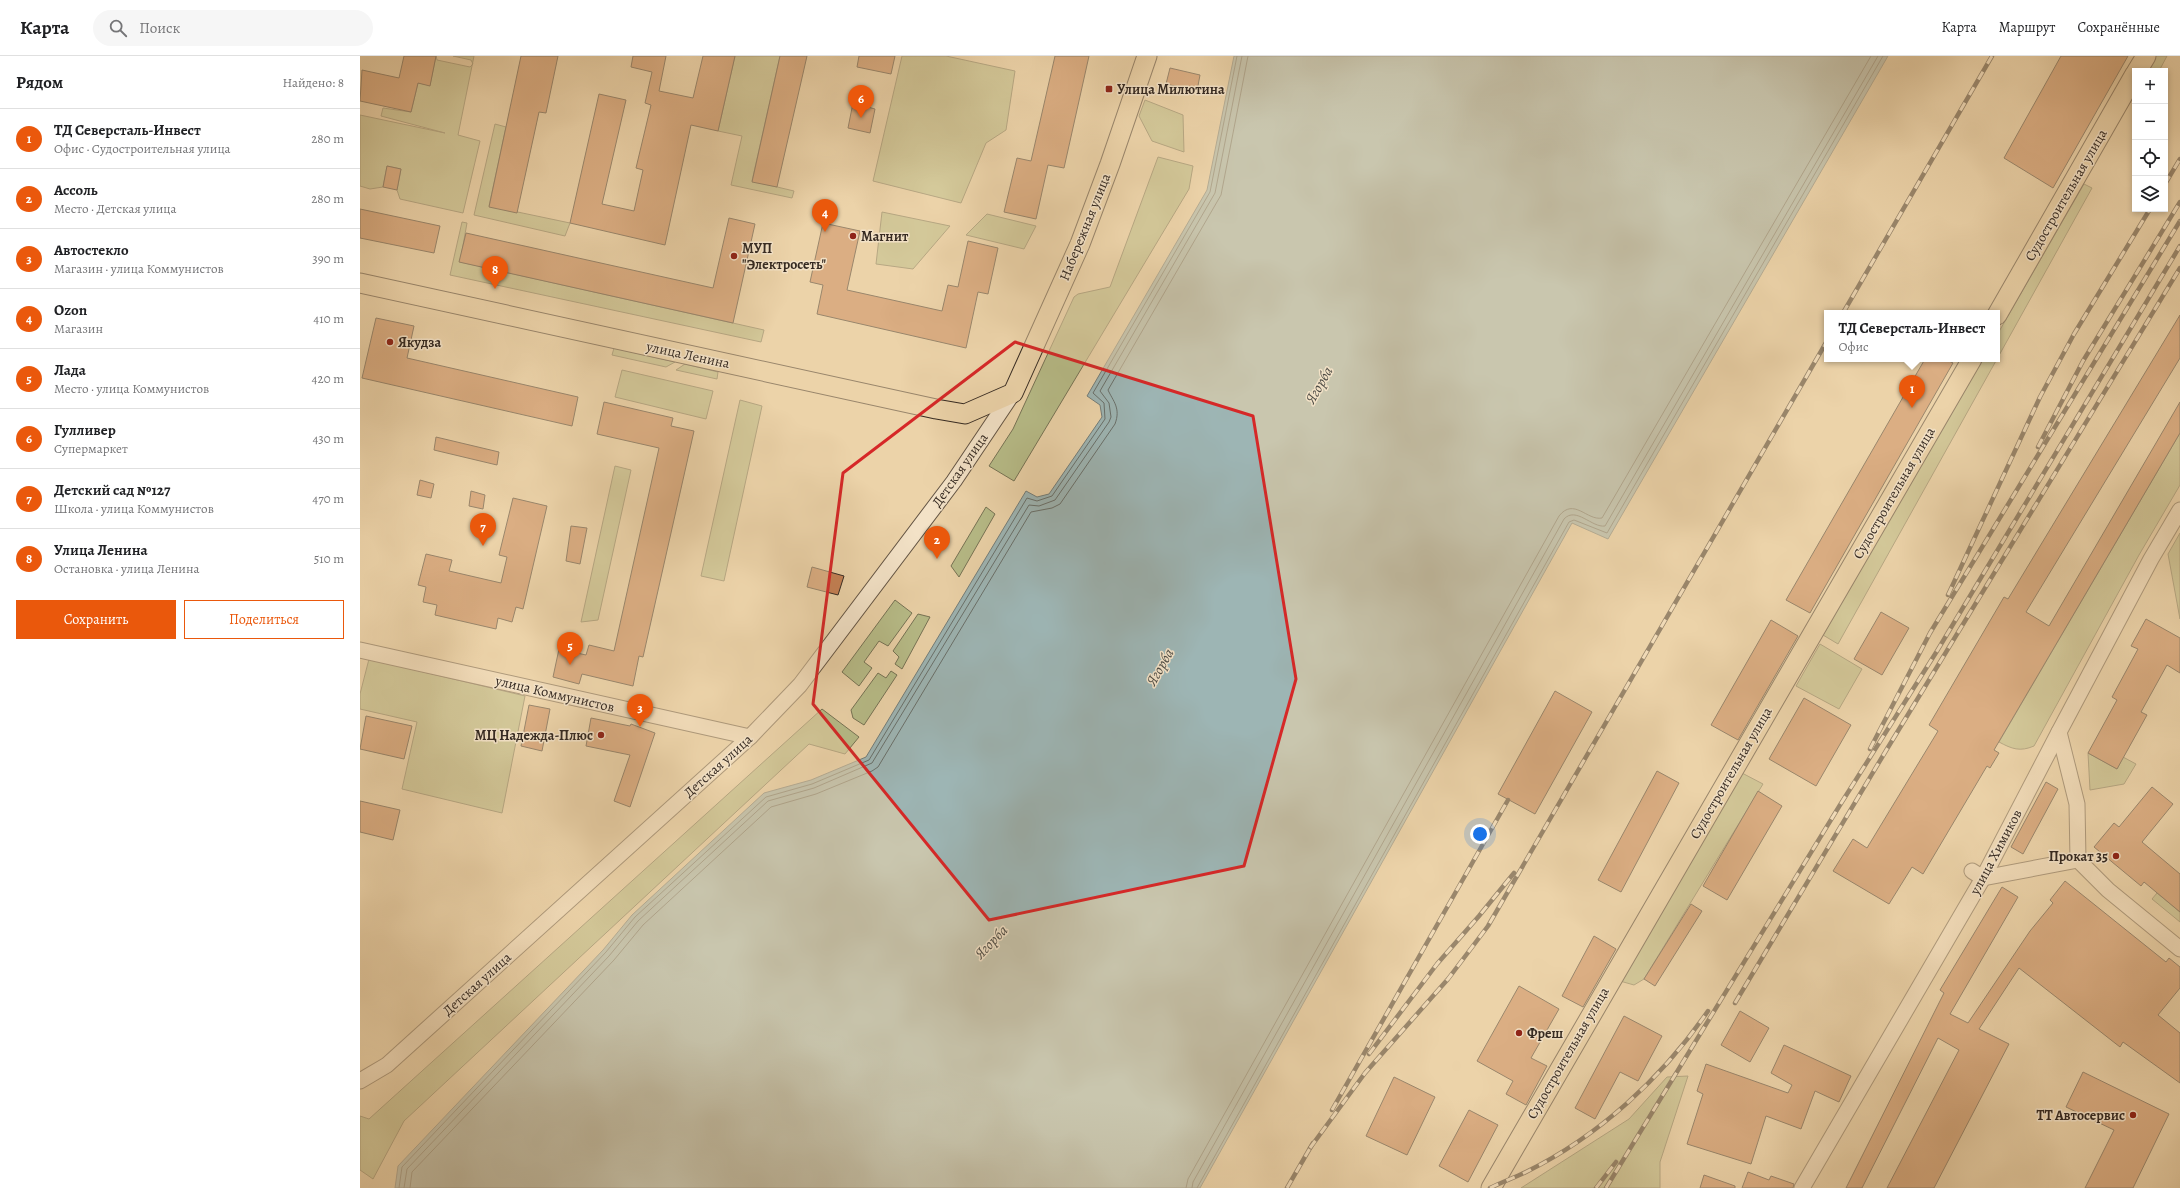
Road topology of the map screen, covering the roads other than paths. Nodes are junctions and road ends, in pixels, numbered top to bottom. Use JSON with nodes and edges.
{"nodes":[{"id":1,"x":1147,"y":56,"type":"edge"},
{"id":2,"x":2146,"y":56,"type":"edge"},
{"id":3,"x":2139,"y":68,"type":"edge"},
{"id":4,"x":2132,"y":79,"type":"edge"},
{"id":5,"x":360,"y":283,"type":"edge"},
{"id":6,"x":2000,"y":310,"type":"edge"},
{"id":7,"x":1970,"y":362,"type":"edge"},
{"id":8,"x":1012,"y":393,"type":"junction"},
{"id":9,"x":2180,"y":510,"type":"edge"},
{"id":10,"x":361,"y":652,"type":"edge"},
{"id":11,"x":2059,"y":732,"type":"junction"},
{"id":12,"x":750,"y":737,"type":"junction"},
{"id":13,"x":2078,"y":860,"type":"junction"},
{"id":14,"x":1977,"y":874,"type":"junction"},
{"id":15,"x":2180,"y":949,"type":"edge"},
{"id":16,"x":360,"y":1081,"type":"edge"},
{"id":17,"x":1491,"y":1188,"type":"edge"},
{"id":18,"x":1802,"y":1188,"type":"edge"}],
"edges":[{"from":1,"to":8,"type":"main road","name":"Набережная улица"},
{"from":2,"to":3,"type":"main road"},
{"from":4,"to":6,"type":"main road","name":"Судостроительная улица"},
{"from":5,"to":8,"type":"main road","name":"улица Ленина"},
{"from":7,"to":17,"type":"main road","name":"Судостроительная улица"},
{"from":8,"to":12,"type":"street","name":"Детская улица"},
{"from":9,"to":11,"type":"street","name":"улица Химиков"},
{"from":10,"to":12,"type":"street","name":"улица Коммунистов"},
{"from":11,"to":13,"type":"street"},
{"from":11,"to":14,"type":"street","name":"улица Химиков"},
{"from":12,"to":16,"type":"street","name":"Детская улица"},
{"from":13,"to":14,"type":"street"},
{"from":13,"to":15,"type":"street"},
{"from":14,"to":18,"type":"street","name":"улица Химиков"}]}
